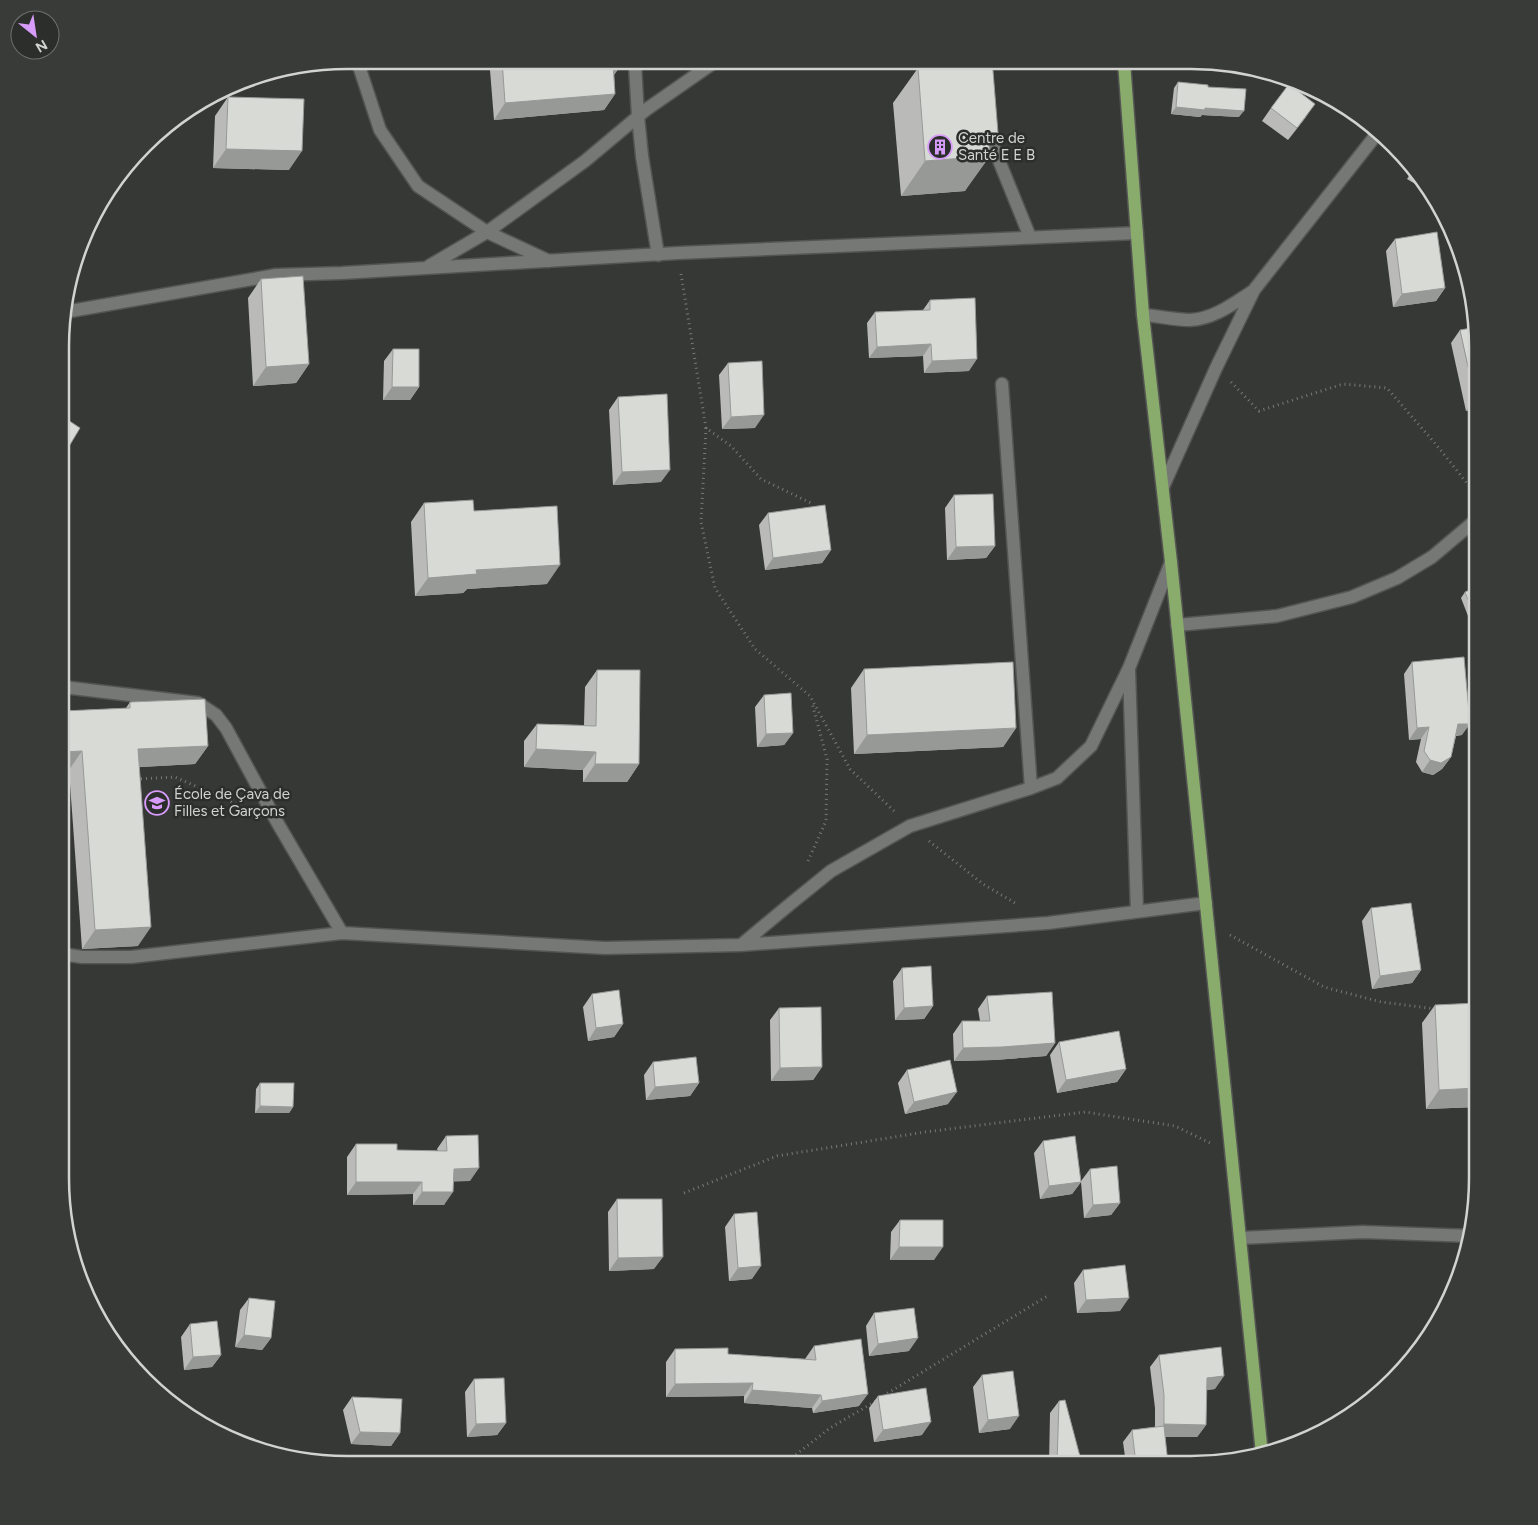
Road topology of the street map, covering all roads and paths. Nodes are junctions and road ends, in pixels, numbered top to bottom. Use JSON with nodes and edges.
{"nodes":[{"id":1,"x":360,"y":69,"type":"edge"},
{"id":2,"x":635,"y":69,"type":"edge"},
{"id":3,"x":705,"y":69,"type":"edge"},
{"id":4,"x":1125,"y":69,"type":"edge"},
{"id":5,"x":980,"y":114,"type":"edge"},
{"id":6,"x":638,"y":116,"type":"junction"},
{"id":7,"x":1374,"y":137,"type":"edge"},
{"id":8,"x":488,"y":232,"type":"junction"},
{"id":9,"x":1137,"y":233,"type":"junction"},
{"id":10,"x":1030,"y":237,"type":"junction"},
{"id":11,"x":678,"y":253,"type":"junction"},
{"id":12,"x":658,"y":255,"type":"junction"},
{"id":13,"x":551,"y":262,"type":"junction"},
{"id":14,"x":426,"y":268,"type":"junction"},
{"id":15,"x":1254,"y":290,"type":"junction"},
{"id":16,"x":71,"y":311,"type":"edge"},
{"id":17,"x":1143,"y":315,"type":"junction"},
{"id":18,"x":1216,"y":368,"type":"junction"},
{"id":19,"x":1002,"y":384,"type":"dead end"},
{"id":20,"x":706,"y":428,"type":"junction"},
{"id":21,"x":1469,"y":486,"type":"edge"},
{"id":22,"x":1163,"y":487,"type":"junction"},
{"id":23,"x":813,"y":504,"type":"dead end"},
{"id":24,"x":1469,"y":526,"type":"edge"},
{"id":25,"x":1171,"y":562,"type":"junction"},
{"id":26,"x":1177,"y":625,"type":"junction"},
{"id":27,"x":1129,"y":668,"type":"junction"},
{"id":28,"x":69,"y":688,"type":"edge"},
{"id":29,"x":810,"y":696,"type":"junction"},
{"id":30,"x":128,"y":779,"type":"edge"},
{"id":31,"x":69,"y":781,"type":"edge"},
{"id":32,"x":72,"y":781,"type":"dead end"},
{"id":33,"x":1031,"y":788,"type":"junction"},
{"id":34,"x":243,"y":807,"type":"dead end"},
{"id":35,"x":910,"y":826,"type":"junction"},
{"id":36,"x":807,"y":863,"type":"dead end"},
{"id":37,"x":1015,"y":903,"type":"dead end"},
{"id":38,"x":1206,"y":903,"type":"junction"},
{"id":39,"x":1137,"y":911,"type":"junction"},
{"id":40,"x":1208,"y":923,"type":"junction"},
{"id":41,"x":342,"y":933,"type":"junction"},
{"id":42,"x":741,"y":945,"type":"junction"},
{"id":43,"x":69,"y":955,"type":"edge"},
{"id":44,"x":1439,"y":1009,"type":"edge"},
{"id":45,"x":1231,"y":1153,"type":"junction"},
{"id":46,"x":684,"y":1193,"type":"dead end"},
{"id":47,"x":1463,"y":1236,"type":"edge"},
{"id":48,"x":1240,"y":1238,"type":"junction"},
{"id":49,"x":1049,"y":1295,"type":"dead end"},
{"id":50,"x":1261,"y":1448,"type":"edge"},
{"id":51,"x":794,"y":1456,"type":"edge"}],
"edges":[{"from":1,"to":8,"type":"street"},
{"from":2,"to":6,"type":"street"},
{"from":3,"to":6,"type":"street"},
{"from":4,"to":9,"type":"main road"},
{"from":5,"to":10,"type":"street"},
{"from":6,"to":8,"type":"street"},
{"from":6,"to":12,"type":"street"},
{"from":7,"to":15,"type":"street"},
{"from":8,"to":13,"type":"street"},
{"from":8,"to":14,"type":"street"},
{"from":9,"to":10,"type":"street"},
{"from":9,"to":17,"type":"main road"},
{"from":10,"to":11,"type":"street"},
{"from":11,"to":12,"type":"street"},
{"from":11,"to":20,"type":"path"},
{"from":12,"to":13,"type":"street"},
{"from":13,"to":14,"type":"street"},
{"from":14,"to":16,"type":"street"},
{"from":15,"to":17,"type":"street"},
{"from":15,"to":18,"type":"street"},
{"from":17,"to":22,"type":"main road"},
{"from":18,"to":21,"type":"path"},
{"from":18,"to":22,"type":"street"},
{"from":19,"to":33,"type":"street"},
{"from":20,"to":23,"type":"path"},
{"from":20,"to":29,"type":"path"},
{"from":22,"to":25,"type":"main road"},
{"from":24,"to":26,"type":"street"},
{"from":25,"to":26,"type":"main road"},
{"from":25,"to":27,"type":"street"},
{"from":26,"to":38,"type":"main road"},
{"from":27,"to":33,"type":"street"},
{"from":27,"to":39,"type":"street"},
{"from":28,"to":41,"type":"street"},
{"from":29,"to":35,"type":"path"},
{"from":29,"to":36,"type":"path"},
{"from":30,"to":34,"type":"path"},
{"from":31,"to":32,"type":"path"},
{"from":33,"to":35,"type":"street"},
{"from":35,"to":37,"type":"path"},
{"from":35,"to":42,"type":"street"},
{"from":38,"to":39,"type":"street"},
{"from":38,"to":40,"type":"main road"},
{"from":39,"to":42,"type":"street"},
{"from":40,"to":44,"type":"path"},
{"from":40,"to":45,"type":"main road"},
{"from":41,"to":42,"type":"street"},
{"from":41,"to":43,"type":"street"},
{"from":45,"to":46,"type":"path"},
{"from":45,"to":48,"type":"main road"},
{"from":47,"to":48,"type":"street"},
{"from":48,"to":50,"type":"main road"},
{"from":49,"to":51,"type":"path"}]}
